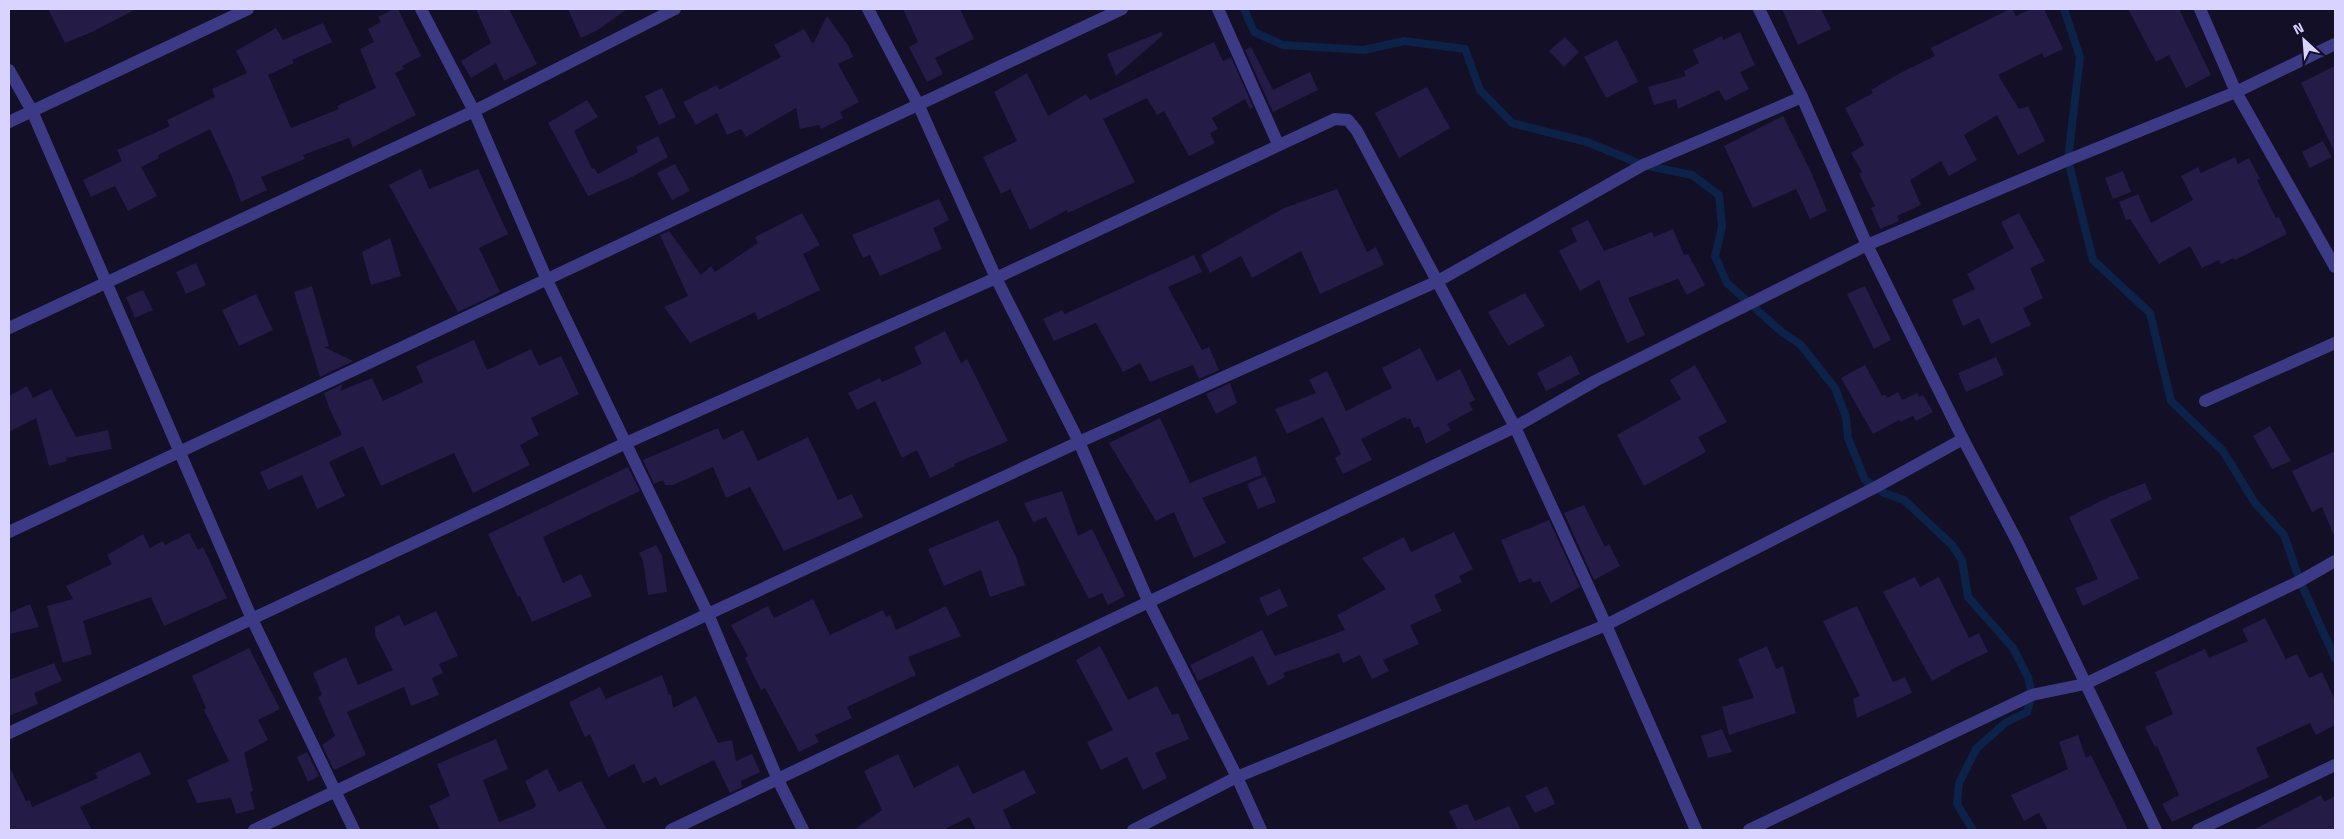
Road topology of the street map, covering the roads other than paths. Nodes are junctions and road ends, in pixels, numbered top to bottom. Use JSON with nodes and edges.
{"nodes":[{"id":1,"x":248,"y":9,"type":"edge"},
{"id":2,"x":421,"y":9,"type":"edge"},
{"id":3,"x":674,"y":9,"type":"edge"},
{"id":4,"x":868,"y":9,"type":"edge"},
{"id":5,"x":1122,"y":9,"type":"edge"},
{"id":6,"x":1218,"y":9,"type":"edge"},
{"id":7,"x":1759,"y":9,"type":"edge"},
{"id":8,"x":2200,"y":9,"type":"edge"},
{"id":9,"x":2335,"y":44,"type":"edge"},
{"id":10,"x":9,"y":70,"type":"edge"},
{"id":11,"x":2236,"y":92,"type":"junction"},
{"id":12,"x":1802,"y":97,"type":"junction"},
{"id":13,"x":918,"y":104,"type":"junction"},
{"id":14,"x":32,"y":111,"type":"junction"},
{"id":15,"x":474,"y":111,"type":"junction"},
{"id":16,"x":9,"y":122,"type":"edge"},
{"id":17,"x":1278,"y":144,"type":"junction"},
{"id":18,"x":1867,"y":245,"type":"junction"},
{"id":19,"x":2335,"y":267,"type":"edge"},
{"id":20,"x":996,"y":278,"type":"junction"},
{"id":21,"x":547,"y":280,"type":"junction"},
{"id":22,"x":1438,"y":282,"type":"junction"},
{"id":23,"x":106,"y":284,"type":"junction"},
{"id":24,"x":9,"y":328,"type":"edge"},
{"id":25,"x":2335,"y":344,"type":"edge"},
{"id":26,"x":2205,"y":401,"type":"dead end"},
{"id":27,"x":1515,"y":427,"type":"junction"},
{"id":28,"x":1962,"y":439,"type":"junction"},
{"id":29,"x":1079,"y":442,"type":"junction"},
{"id":30,"x":626,"y":443,"type":"junction"},
{"id":31,"x":180,"y":453,"type":"junction"},
{"id":32,"x":9,"y":532,"type":"edge"},
{"id":33,"x":2335,"y":561,"type":"edge"},
{"id":34,"x":1149,"y":603,"type":"junction"},
{"id":35,"x":708,"y":614,"type":"junction"},
{"id":36,"x":252,"y":619,"type":"junction"},
{"id":37,"x":1606,"y":625,"type":"junction"},
{"id":38,"x":2085,"y":684,"type":"junction"},
{"id":39,"x":9,"y":733,"type":"edge"},
{"id":40,"x":2335,"y":765,"type":"edge"},
{"id":41,"x":1237,"y":777,"type":"junction"},
{"id":42,"x":778,"y":780,"type":"junction"},
{"id":43,"x":336,"y":790,"type":"junction"},
{"id":44,"x":254,"y":830,"type":"edge"},
{"id":45,"x":354,"y":830,"type":"edge"},
{"id":46,"x":671,"y":830,"type":"edge"},
{"id":47,"x":803,"y":830,"type":"edge"},
{"id":48,"x":1133,"y":830,"type":"edge"},
{"id":49,"x":1261,"y":830,"type":"edge"},
{"id":50,"x":1696,"y":830,"type":"edge"},
{"id":51,"x":1749,"y":830,"type":"edge"},
{"id":52,"x":2156,"y":830,"type":"edge"},
{"id":53,"x":2198,"y":830,"type":"edge"}],
"edges":[{"from":1,"to":14,"type":"street"},
{"from":2,"to":15,"type":"street"},
{"from":3,"to":15,"type":"street"},
{"from":4,"to":13,"type":"street"},
{"from":5,"to":13,"type":"street"},
{"from":6,"to":17,"type":"street"},
{"from":7,"to":12,"type":"street"},
{"from":8,"to":11,"type":"street"},
{"from":9,"to":11,"type":"street"},
{"from":10,"to":14,"type":"street"},
{"from":11,"to":18,"type":"street"},
{"from":11,"to":19,"type":"street"},
{"from":12,"to":18,"type":"street"},
{"from":12,"to":22,"type":"street"},
{"from":13,"to":20,"type":"street"},
{"from":13,"to":21,"type":"street"},
{"from":14,"to":16,"type":"street"},
{"from":14,"to":23,"type":"street"},
{"from":15,"to":21,"type":"street"},
{"from":15,"to":23,"type":"street"},
{"from":17,"to":20,"type":"street"},
{"from":17,"to":22,"type":"street"},
{"from":18,"to":27,"type":"street"},
{"from":18,"to":28,"type":"street"},
{"from":20,"to":29,"type":"street"},
{"from":20,"to":30,"type":"street"},
{"from":21,"to":30,"type":"street"},
{"from":21,"to":31,"type":"street"},
{"from":22,"to":27,"type":"street"},
{"from":22,"to":29,"type":"street"},
{"from":23,"to":24,"type":"street"},
{"from":23,"to":31,"type":"street"},
{"from":25,"to":26,"type":"street"},
{"from":27,"to":34,"type":"street"},
{"from":27,"to":37,"type":"street"},
{"from":28,"to":37,"type":"street"},
{"from":28,"to":38,"type":"street"},
{"from":29,"to":34,"type":"street"},
{"from":29,"to":35,"type":"street"},
{"from":30,"to":35,"type":"street"},
{"from":30,"to":36,"type":"street"},
{"from":31,"to":32,"type":"street"},
{"from":31,"to":36,"type":"street"},
{"from":33,"to":38,"type":"street"},
{"from":34,"to":41,"type":"street"},
{"from":34,"to":42,"type":"street"},
{"from":35,"to":42,"type":"street"},
{"from":35,"to":43,"type":"street"},
{"from":36,"to":39,"type":"street"},
{"from":36,"to":43,"type":"street"},
{"from":37,"to":41,"type":"street"},
{"from":37,"to":50,"type":"street"},
{"from":38,"to":51,"type":"street"},
{"from":38,"to":52,"type":"street"},
{"from":40,"to":53,"type":"street"},
{"from":41,"to":48,"type":"street"},
{"from":41,"to":49,"type":"street"},
{"from":42,"to":46,"type":"street"},
{"from":42,"to":47,"type":"street"},
{"from":43,"to":44,"type":"street"},
{"from":43,"to":45,"type":"street"}]}
